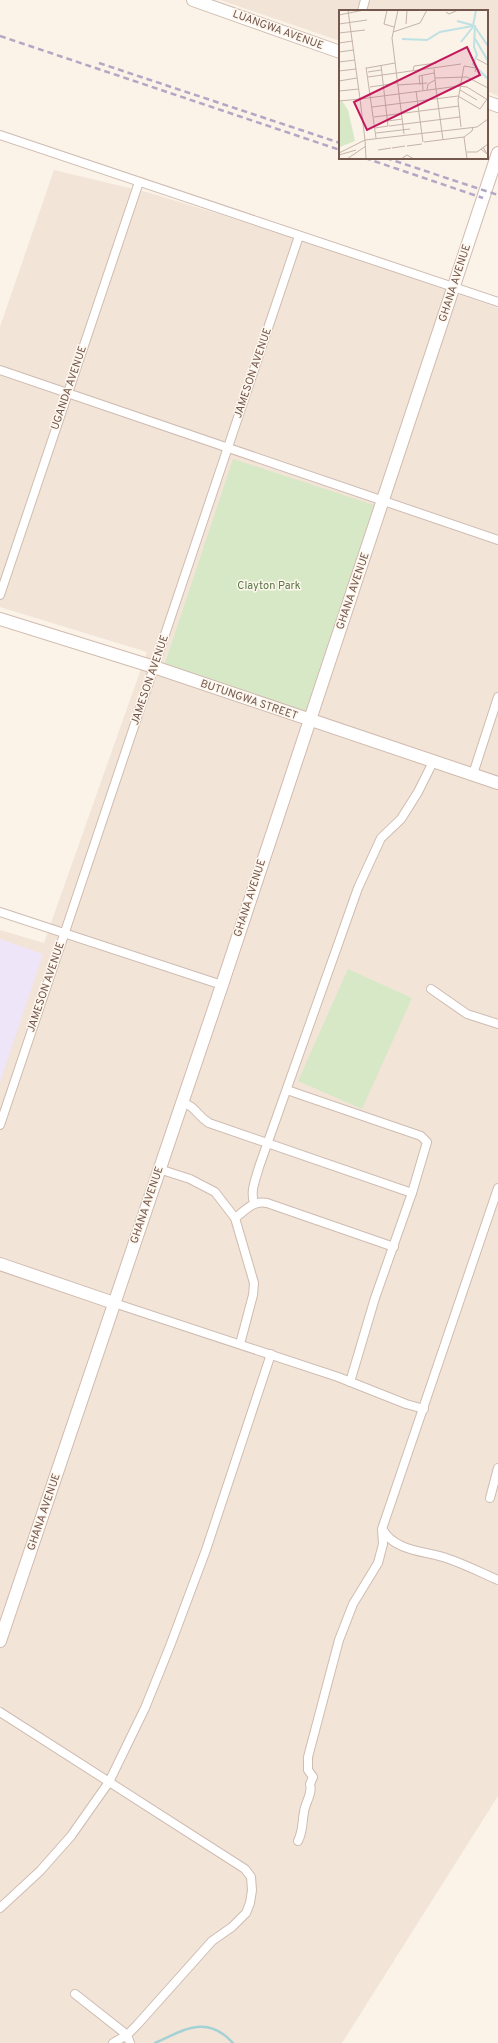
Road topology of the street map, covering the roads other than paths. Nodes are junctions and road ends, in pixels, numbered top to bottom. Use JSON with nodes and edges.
{"nodes":[{"id":1,"x":193,"y":0,"type":"edge"},
{"id":2,"x":365,"y":0,"type":"edge"},
{"id":3,"x":362,"y":10,"type":"edge"},
{"id":4,"x":339,"y":52,"type":"edge"},
{"id":5,"x":488,"y":102,"type":"edge"},
{"id":6,"x":498,"y":106,"type":"edge"},
{"id":7,"x":0,"y":135,"type":"edge"},
{"id":8,"x":498,"y":154,"type":"edge"},
{"id":9,"x":139,"y":182,"type":"junction"},
{"id":10,"x":299,"y":236,"type":"junction"},
{"id":11,"x":454,"y":288,"type":"junction"},
{"id":12,"x":498,"y":302,"type":"edge"},
{"id":13,"x":0,"y":370,"type":"edge"},
{"id":14,"x":68,"y":393,"type":"junction"},
{"id":15,"x":228,"y":448,"type":"junction"},
{"id":16,"x":383,"y":501,"type":"junction"},
{"id":17,"x":498,"y":540,"type":"edge"},
{"id":18,"x":0,"y":595,"type":"edge"},
{"id":19,"x":0,"y":619,"type":"edge"},
{"id":20,"x":154,"y":667,"type":"junction"},
{"id":21,"x":498,"y":697,"type":"edge"},
{"id":22,"x":309,"y":720,"type":"junction"},
{"id":23,"x":433,"y":762,"type":"junction"},
{"id":24,"x":473,"y":774,"type":"junction"},
{"id":25,"x":498,"y":783,"type":"edge"},
{"id":26,"x":0,"y":912,"type":"edge"},
{"id":27,"x":64,"y":933,"type":"junction"},
{"id":28,"x":222,"y":985,"type":"junction"},
{"id":29,"x":431,"y":989,"type":"dead end"},
{"id":30,"x":498,"y":1024,"type":"edge"},
{"id":31,"x":287,"y":1090,"type":"junction"},
{"id":32,"x":181,"y":1102,"type":"junction"},
{"id":33,"x":0,"y":1125,"type":"edge"},
{"id":34,"x":268,"y":1143,"type":"junction"},
{"id":35,"x":159,"y":1168,"type":"junction"},
{"id":36,"x":498,"y":1188,"type":"edge"},
{"id":37,"x":412,"y":1193,"type":"junction"},
{"id":38,"x":254,"y":1203,"type":"junction"},
{"id":39,"x":235,"y":1218,"type":"junction"},
{"id":40,"x":394,"y":1247,"type":"junction"},
{"id":41,"x":0,"y":1264,"type":"edge"},
{"id":42,"x":114,"y":1303,"type":"junction"},
{"id":43,"x":240,"y":1344,"type":"junction"},
{"id":44,"x":271,"y":1354,"type":"junction"},
{"id":45,"x":350,"y":1382,"type":"junction"},
{"id":46,"x":424,"y":1409,"type":"junction"},
{"id":47,"x":498,"y":1468,"type":"edge"},
{"id":48,"x":490,"y":1498,"type":"dead end"},
{"id":49,"x":382,"y":1529,"type":"junction"},
{"id":50,"x":498,"y":1580,"type":"edge"},
{"id":51,"x":0,"y":1642,"type":"edge"},
{"id":52,"x":0,"y":1712,"type":"edge"},
{"id":53,"x":109,"y":1782,"type":"junction"},
{"id":54,"x":298,"y":1841,"type":"dead end"},
{"id":55,"x":0,"y":1908,"type":"edge"},
{"id":56,"x":75,"y":1994,"type":"dead end"},
{"id":57,"x":126,"y":2035,"type":"junction"},
{"id":58,"x":113,"y":2043,"type":"edge"},
{"id":59,"x":130,"y":2043,"type":"edge"}],
"edges":[{"from":1,"to":4,"type":"main road","name":"LUANGWA AVENUE"},
{"from":2,"to":3,"type":"street"},
{"from":5,"to":6,"type":"main road"},
{"from":7,"to":9,"type":"street"},
{"from":8,"to":11,"type":"main road","name":"GHANA AVENUE"},
{"from":9,"to":10,"type":"street"},
{"from":9,"to":14,"type":"street","name":"UGANDA AVENUE"},
{"from":10,"to":11,"type":"street"},
{"from":10,"to":15,"type":"street","name":"JAMESON AVENUE"},
{"from":11,"to":12,"type":"street"},
{"from":11,"to":16,"type":"main road","name":"GHANA AVENUE"},
{"from":13,"to":14,"type":"street"},
{"from":14,"to":15,"type":"street"},
{"from":14,"to":18,"type":"street","name":"UGANDA AVENUE"},
{"from":15,"to":16,"type":"street"},
{"from":15,"to":20,"type":"street","name":"JAMESON AVENUE"},
{"from":16,"to":17,"type":"street"},
{"from":16,"to":22,"type":"main road","name":"GHANA AVENUE"},
{"from":19,"to":20,"type":"main road","name":"BUTUNGWA STREET"},
{"from":20,"to":22,"type":"main road","name":"BUTUNGWA STREET"},
{"from":20,"to":27,"type":"street","name":"JAMESON AVENUE"},
{"from":21,"to":24,"type":"street"},
{"from":22,"to":23,"type":"main road","name":"BUTUNGWA STREET"},
{"from":22,"to":28,"type":"main road","name":"GHANA AVENUE"},
{"from":23,"to":24,"type":"main road","name":"BUTUNGWA STREET"},
{"from":23,"to":31,"type":"street"},
{"from":24,"to":25,"type":"main road","name":"BUTUNGWA STREET"},
{"from":26,"to":27,"type":"street"},
{"from":27,"to":28,"type":"street"},
{"from":27,"to":33,"type":"street","name":"JAMESON AVENUE"},
{"from":28,"to":32,"type":"main road","name":"GHANA AVENUE"},
{"from":29,"to":30,"type":"street"},
{"from":31,"to":34,"type":"street"},
{"from":31,"to":37,"type":"street"},
{"from":32,"to":34,"type":"street"},
{"from":32,"to":35,"type":"main road","name":"GHANA AVENUE"},
{"from":34,"to":37,"type":"street"},
{"from":34,"to":38,"type":"street"},
{"from":35,"to":39,"type":"street"},
{"from":35,"to":42,"type":"main road","name":"GHANA AVENUE"},
{"from":36,"to":46,"type":"street"},
{"from":37,"to":40,"type":"street"},
{"from":38,"to":39,"type":"street"},
{"from":38,"to":40,"type":"street"},
{"from":39,"to":43,"type":"street"},
{"from":40,"to":45,"type":"street"},
{"from":41,"to":42,"type":"main road"},
{"from":42,"to":43,"type":"street"},
{"from":42,"to":51,"type":"main road","name":"GHANA AVENUE"},
{"from":43,"to":44,"type":"street"},
{"from":44,"to":45,"type":"street"},
{"from":44,"to":53,"type":"street"},
{"from":45,"to":46,"type":"street"},
{"from":46,"to":49,"type":"street"},
{"from":47,"to":48,"type":"street"},
{"from":49,"to":50,"type":"street"},
{"from":49,"to":54,"type":"street"},
{"from":52,"to":53,"type":"street"},
{"from":53,"to":55,"type":"street"},
{"from":53,"to":57,"type":"street"},
{"from":56,"to":57,"type":"street"},
{"from":57,"to":58,"type":"street"},
{"from":57,"to":59,"type":"street"}]}
